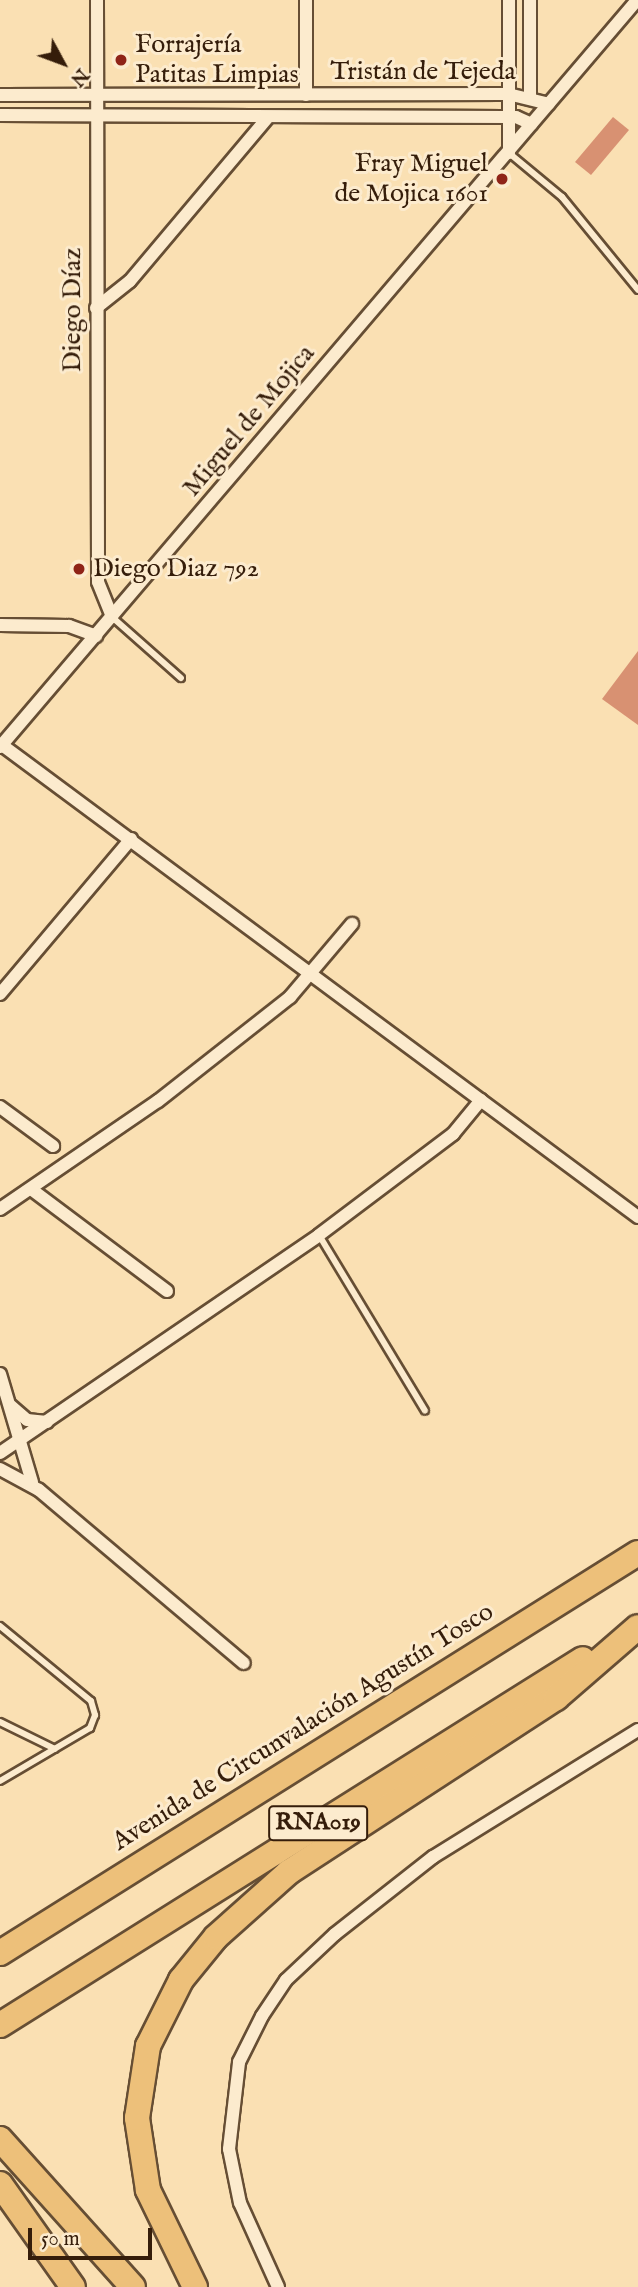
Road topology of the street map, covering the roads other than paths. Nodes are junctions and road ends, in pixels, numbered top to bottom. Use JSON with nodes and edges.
{"nodes":[{"id":1,"x":97,"y":0,"type":"edge"},
{"id":2,"x":306,"y":0,"type":"edge"},
{"id":3,"x":509,"y":0,"type":"edge"},
{"id":4,"x":530,"y":0,"type":"edge"},
{"id":5,"x":637,"y":0,"type":"edge"},
{"id":6,"x":508,"y":94,"type":"junction"},
{"id":7,"x":0,"y":95,"type":"edge"},
{"id":8,"x":306,"y":95,"type":"junction"},
{"id":9,"x":530,"y":95,"type":"junction"},
{"id":10,"x":96,"y":97,"type":"junction"},
{"id":11,"x":549,"y":104,"type":"junction"},
{"id":12,"x":0,"y":115,"type":"edge"},
{"id":13,"x":94,"y":116,"type":"junction"},
{"id":14,"x":268,"y":117,"type":"junction"},
{"id":15,"x":509,"y":117,"type":"junction"},
{"id":16,"x":532,"y":124,"type":"junction"},
{"id":17,"x":509,"y":153,"type":"junction"},
{"id":18,"x":638,"y":290,"type":"edge"},
{"id":19,"x":96,"y":308,"type":"junction"},
{"id":20,"x":112,"y":617,"type":"junction"},
{"id":21,"x":0,"y":625,"type":"edge"},
{"id":22,"x":96,"y":636,"type":"junction"},
{"id":23,"x":181,"y":678,"type":"dead end"},
{"id":24,"x":1,"y":746,"type":"edge"},
{"id":25,"x":131,"y":839,"type":"junction"},
{"id":26,"x":352,"y":924,"type":"dead end"},
{"id":27,"x":313,"y":974,"type":"junction"},
{"id":28,"x":0,"y":994,"type":"edge"},
{"id":29,"x":481,"y":1100,"type":"junction"},
{"id":30,"x":0,"y":1107,"type":"edge"},
{"id":31,"x":53,"y":1146,"type":"dead end"},
{"id":32,"x":31,"y":1189,"type":"junction"},
{"id":33,"x":0,"y":1209,"type":"edge"},
{"id":34,"x":638,"y":1217,"type":"edge"},
{"id":35,"x":319,"y":1235,"type":"junction"},
{"id":36,"x":167,"y":1290,"type":"dead end"},
{"id":37,"x":0,"y":1374,"type":"edge"},
{"id":38,"x":9,"y":1403,"type":"junction"},
{"id":39,"x":425,"y":1411,"type":"dead end"},
{"id":40,"x":50,"y":1421,"type":"junction"},
{"id":41,"x":17,"y":1437,"type":"junction"},
{"id":42,"x":0,"y":1452,"type":"edge"},
{"id":43,"x":0,"y":1469,"type":"edge"},
{"id":44,"x":39,"y":1490,"type":"junction"},
{"id":45,"x":638,"y":1553,"type":"edge"},
{"id":46,"x":0,"y":1626,"type":"edge"},
{"id":47,"x":638,"y":1626,"type":"edge"},
{"id":48,"x":244,"y":1663,"type":"dead end"},
{"id":49,"x":0,"y":1721,"type":"edge"},
{"id":50,"x":638,"y":1730,"type":"edge"},
{"id":51,"x":55,"y":1749,"type":"junction"},
{"id":52,"x":0,"y":1781,"type":"edge"},
{"id":53,"x":0,"y":1953,"type":"edge"},
{"id":54,"x":0,"y":2025,"type":"edge"},
{"id":55,"x":0,"y":2139,"type":"edge"},
{"id":56,"x":0,"y":2184,"type":"edge"},
{"id":57,"x":73,"y":2287,"type":"edge"},
{"id":58,"x":133,"y":2287,"type":"edge"},
{"id":59,"x":195,"y":2287,"type":"edge"},
{"id":60,"x":278,"y":2287,"type":"edge"}],
"edges":[{"from":1,"to":10,"type":"street","name":"Diego Díaz"},
{"from":2,"to":8,"type":"street"},
{"from":3,"to":6,"type":"street"},
{"from":4,"to":9,"type":"street"},
{"from":5,"to":11,"type":"street"},
{"from":6,"to":8,"type":"street","name":"Tristán de Tejeda"},
{"from":6,"to":9,"type":"street","name":"Tristán de Tejeda"},
{"from":6,"to":15,"type":"street"},
{"from":7,"to":10,"type":"street","name":"Tristán de Tejeda"},
{"from":8,"to":10,"type":"street","name":"Tristán de Tejeda"},
{"from":9,"to":11,"type":"street","name":"Tristán de Tejeda"},
{"from":10,"to":13,"type":"street","name":"Diego Díaz"},
{"from":11,"to":16,"type":"street","name":"Miguel de Mojica"},
{"from":12,"to":13,"type":"street","name":"Tristán de Tejeda"},
{"from":13,"to":14,"type":"street","name":"Tristán de Tejeda"},
{"from":13,"to":19,"type":"street","name":"Diego Díaz"},
{"from":14,"to":15,"type":"street","name":"Tristán de Tejeda"},
{"from":14,"to":19,"type":"street"},
{"from":15,"to":16,"type":"street","name":"Tristán de Tejeda"},
{"from":15,"to":17,"type":"street"},
{"from":16,"to":17,"type":"street","name":"Miguel de Mojica"},
{"from":17,"to":18,"type":"lane"},
{"from":17,"to":20,"type":"street","name":"Miguel de Mojica"},
{"from":19,"to":20,"type":"street","name":"Diego Díaz"},
{"from":20,"to":22,"type":"street","name":"Miguel de Mojica"},
{"from":20,"to":23,"type":"lane"},
{"from":21,"to":22,"type":"street"},
{"from":22,"to":24,"type":"street","name":"Miguel de Mojica"},
{"from":24,"to":25,"type":"street"},
{"from":25,"to":27,"type":"street"},
{"from":25,"to":28,"type":"street"},
{"from":26,"to":27,"type":"street"},
{"from":27,"to":29,"type":"street"},
{"from":27,"to":32,"type":"street"},
{"from":29,"to":34,"type":"street"},
{"from":29,"to":35,"type":"street"},
{"from":30,"to":31,"type":"street"},
{"from":32,"to":33,"type":"street"},
{"from":32,"to":36,"type":"street"},
{"from":35,"to":39,"type":"lane"},
{"from":35,"to":40,"type":"street"},
{"from":37,"to":38,"type":"street"},
{"from":38,"to":40,"type":"street"},
{"from":38,"to":41,"type":"street"},
{"from":40,"to":41,"type":"street"},
{"from":41,"to":42,"type":"street"},
{"from":41,"to":44,"type":"street"},
{"from":43,"to":44,"type":"street"},
{"from":44,"to":48,"type":"street"},
{"from":45,"to":53,"type":"highway","name":"Avenida de Circunvalación Agustín Tosco","number":"RNA019"},
{"from":46,"to":51,"type":"lane"},
{"from":47,"to":54,"type":"highway","number":"RNA019"},
{"from":47,"to":59,"type":"highway"},
{"from":49,"to":51,"type":"lane"},
{"from":50,"to":60,"type":"street"},
{"from":51,"to":52,"type":"lane"},
{"from":55,"to":58,"type":"highway"},
{"from":56,"to":57,"type":"highway"}]}
